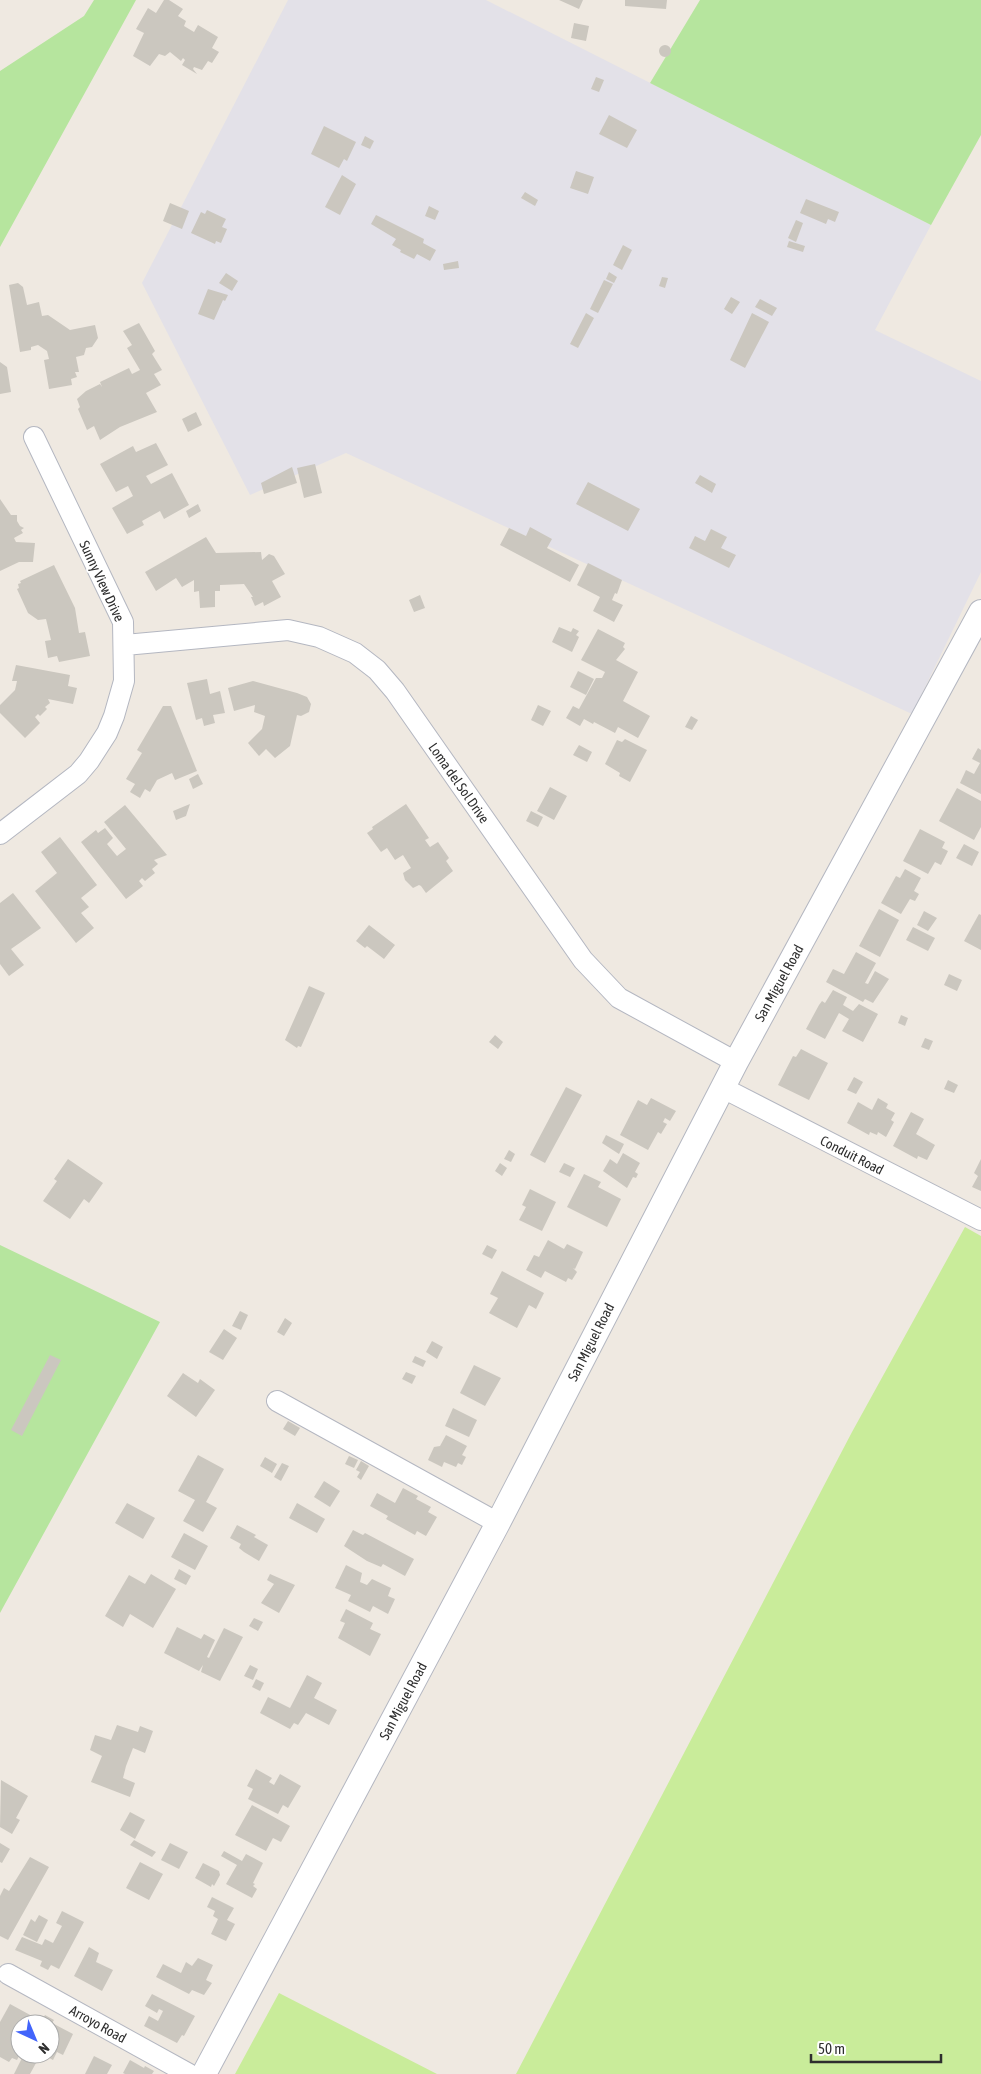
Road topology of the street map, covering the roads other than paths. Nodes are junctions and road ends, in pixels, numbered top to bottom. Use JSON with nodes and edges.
{"nodes":[{"id":1,"x":34,"y":437,"type":"dead end"},
{"id":2,"x":981,"y":612,"type":"edge"},
{"id":3,"x":125,"y":645,"type":"junction"},
{"id":4,"x":0,"y":834,"type":"edge"},
{"id":5,"x":736,"y":1062,"type":"junction"},
{"id":6,"x":723,"y":1088,"type":"junction"},
{"id":7,"x":981,"y":1220,"type":"edge"},
{"id":8,"x":277,"y":1401,"type":"dead end"},
{"id":9,"x":498,"y":1523,"type":"junction"},
{"id":10,"x":8,"y":1974,"type":"dead end"},
{"id":11,"x":189,"y":2074,"type":"edge"},
{"id":12,"x":204,"y":2074,"type":"edge"}],
"edges":[{"from":1,"to":3,"type":"street","name":"Sunny View Drive"},
{"from":2,"to":5,"type":"street","name":"San Miguel Road"},
{"from":3,"to":4,"type":"street","name":"Sunny View Drive"},
{"from":3,"to":5,"type":"street","name":"Loma del Sol Drive"},
{"from":5,"to":6,"type":"street","name":"San Miguel Road"},
{"from":6,"to":7,"type":"street","name":"Conduit Road"},
{"from":6,"to":9,"type":"street","name":"San Miguel Road"},
{"from":8,"to":9,"type":"street"},
{"from":9,"to":12,"type":"street","name":"San Miguel Road"},
{"from":10,"to":11,"type":"street","name":"Arroyo Road"}]}
